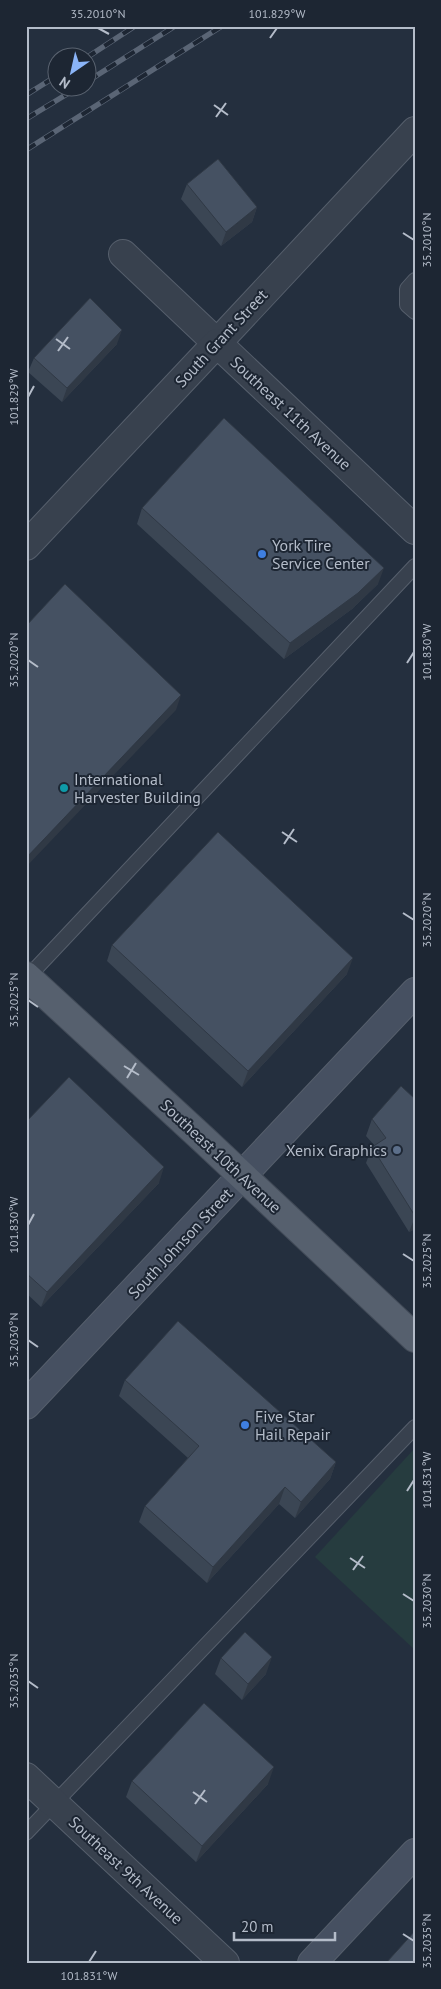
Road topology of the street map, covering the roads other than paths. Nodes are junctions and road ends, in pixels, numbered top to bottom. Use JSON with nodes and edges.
{"nodes":[{"id":1,"x":415,"y":131,"type":"edge"},
{"id":2,"x":123,"y":254,"type":"dead end"},
{"id":3,"x":415,"y":280,"type":"edge"},
{"id":4,"x":415,"y":312,"type":"edge"},
{"id":5,"x":216,"y":343,"type":"junction"},
{"id":6,"x":415,"y":530,"type":"edge"},
{"id":7,"x":26,"y":546,"type":"edge"},
{"id":8,"x":415,"y":566,"type":"edge"},
{"id":9,"x":27,"y":977,"type":"edge"},
{"id":10,"x":415,"y":992,"type":"edge"},
{"id":11,"x":243,"y":1175,"type":"junction"},
{"id":12,"x":415,"y":1338,"type":"edge"},
{"id":13,"x":26,"y":1405,"type":"edge"},
{"id":14,"x":415,"y":1427,"type":"edge"},
{"id":15,"x":26,"y":1777,"type":"edge"},
{"id":16,"x":54,"y":1803,"type":"junction"},
{"id":17,"x":26,"y":1833,"type":"edge"},
{"id":18,"x":415,"y":1853,"type":"edge"},
{"id":19,"x":226,"y":1963,"type":"edge"},
{"id":20,"x":312,"y":1963,"type":"edge"}],
"edges":[{"from":1,"to":5,"type":"street","name":"South Grant Street"},
{"from":2,"to":5,"type":"street","name":"Southeast 11th Avenue"},
{"from":3,"to":4,"type":"lane"},
{"from":5,"to":6,"type":"street","name":"Southeast 11th Avenue"},
{"from":5,"to":7,"type":"street","name":"South Grant Street"},
{"from":8,"to":9,"type":"lane"},
{"from":9,"to":11,"type":"main road","name":"Southeast 10th Avenue"},
{"from":10,"to":11,"type":"main road","name":"South Johnson Street"},
{"from":11,"to":12,"type":"main road","name":"Southeast 10th Avenue"},
{"from":11,"to":13,"type":"main road","name":"South Johnson Street"},
{"from":14,"to":16,"type":"lane"},
{"from":15,"to":16,"type":"street","name":"Southeast 9th Avenue"},
{"from":16,"to":17,"type":"lane"},
{"from":16,"to":19,"type":"street","name":"Southeast 9th Avenue"},
{"from":18,"to":20,"type":"main road"}]}
